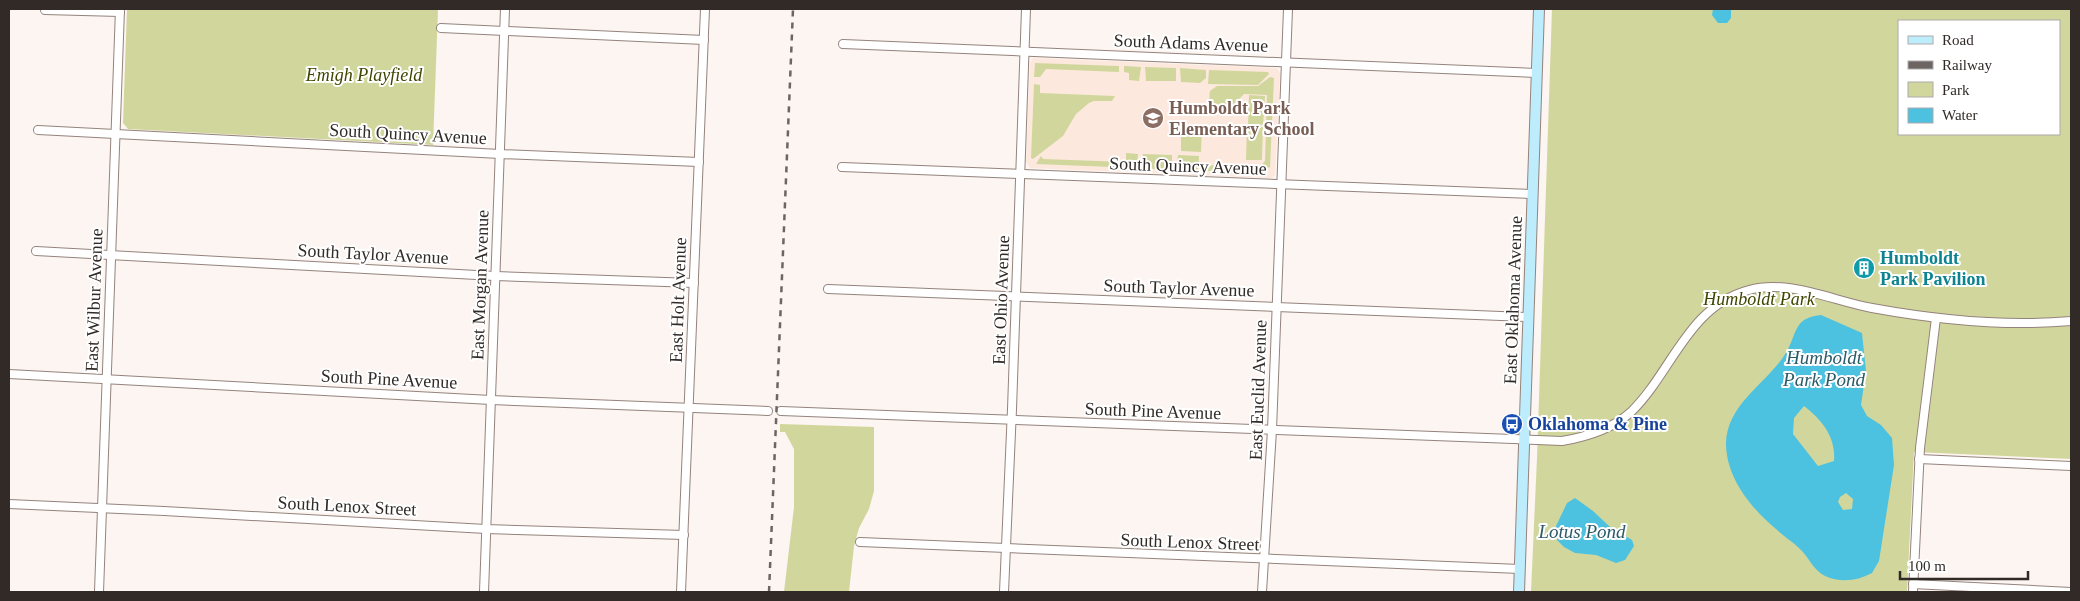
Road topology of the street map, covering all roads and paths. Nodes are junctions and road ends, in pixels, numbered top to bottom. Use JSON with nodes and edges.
{"nodes":[{"id":1,"x":505,"y":9,"type":"edge"},
{"id":2,"x":705,"y":9,"type":"edge"},
{"id":3,"x":1026,"y":9,"type":"edge"},
{"id":4,"x":1288,"y":9,"type":"edge"},
{"id":5,"x":1539,"y":9,"type":"edge"},
{"id":6,"x":45,"y":10,"type":"edge"},
{"id":7,"x":120,"y":10,"type":"edge"},
{"id":8,"x":441,"y":28,"type":"dead end"},
{"id":9,"x":504,"y":31,"type":"junction"},
{"id":10,"x":704,"y":40,"type":"junction"},
{"id":11,"x":843,"y":44,"type":"dead end"},
{"id":12,"x":1024,"y":52,"type":"junction"},
{"id":13,"x":1286,"y":62,"type":"junction"},
{"id":14,"x":1537,"y":73,"type":"junction"},
{"id":15,"x":38,"y":130,"type":"dead end"},
{"id":16,"x":116,"y":134,"type":"junction"},
{"id":17,"x":500,"y":154,"type":"junction"},
{"id":18,"x":699,"y":162,"type":"junction"},
{"id":19,"x":842,"y":167,"type":"dead end"},
{"id":20,"x":1020,"y":174,"type":"junction"},
{"id":21,"x":1281,"y":185,"type":"junction"},
{"id":22,"x":1533,"y":194,"type":"junction"},
{"id":23,"x":36,"y":252,"type":"dead end"},
{"id":24,"x":111,"y":255,"type":"junction"},
{"id":25,"x":495,"y":276,"type":"junction"},
{"id":26,"x":694,"y":283,"type":"junction"},
{"id":27,"x":828,"y":289,"type":"dead end"},
{"id":28,"x":1016,"y":296,"type":"junction"},
{"id":29,"x":1276,"y":307,"type":"junction"},
{"id":30,"x":1529,"y":317,"type":"junction"},
{"id":31,"x":1936,"y":318,"type":"junction"},
{"id":32,"x":2071,"y":321,"type":"edge"},
{"id":33,"x":9,"y":374,"type":"edge"},
{"id":34,"x":106,"y":379,"type":"junction"},
{"id":35,"x":491,"y":400,"type":"junction"},
{"id":36,"x":688,"y":408,"type":"junction"},
{"id":37,"x":768,"y":411,"type":"dead end"},
{"id":38,"x":781,"y":411,"type":"dead end"},
{"id":39,"x":1012,"y":420,"type":"junction"},
{"id":40,"x":1272,"y":430,"type":"junction"},
{"id":41,"x":1524,"y":441,"type":"junction"},
{"id":42,"x":1919,"y":459,"type":"junction"},
{"id":43,"x":2071,"y":466,"type":"edge"},
{"id":44,"x":9,"y":504,"type":"edge"},
{"id":45,"x":102,"y":508,"type":"junction"},
{"id":46,"x":486,"y":529,"type":"junction"},
{"id":47,"x":684,"y":535,"type":"junction"},
{"id":48,"x":860,"y":542,"type":"dead end"},
{"id":49,"x":1006,"y":549,"type":"junction"},
{"id":50,"x":1264,"y":560,"type":"junction"},
{"id":51,"x":1520,"y":569,"type":"junction"},
{"id":52,"x":1913,"y":588,"type":"edge"},
{"id":53,"x":99,"y":592,"type":"edge"},
{"id":54,"x":484,"y":592,"type":"edge"},
{"id":55,"x":681,"y":592,"type":"edge"},
{"id":56,"x":1004,"y":592,"type":"edge"},
{"id":57,"x":1262,"y":592,"type":"edge"},
{"id":58,"x":1519,"y":592,"type":"edge"},
{"id":59,"x":2071,"y":592,"type":"edge"}],
"edges":[{"from":1,"to":9,"type":"street","name":"East Morgan Avenue"},
{"from":2,"to":10,"type":"street","name":"East Holt Avenue"},
{"from":3,"to":12,"type":"street","name":"East Ohio Avenue"},
{"from":4,"to":13,"type":"street","name":"East Euclid Avenue"},
{"from":5,"to":14,"type":"main road","name":"East Oklahoma Avenue"},
{"from":6,"to":7,"type":"street"},
{"from":7,"to":16,"type":"street","name":"East Wilbur Avenue"},
{"from":8,"to":9,"type":"street"},
{"from":9,"to":10,"type":"street"},
{"from":9,"to":17,"type":"street","name":"East Morgan Avenue"},
{"from":10,"to":18,"type":"street","name":"East Holt Avenue"},
{"from":11,"to":12,"type":"street","name":"South Adams Avenue"},
{"from":12,"to":13,"type":"street","name":"South Adams Avenue"},
{"from":12,"to":20,"type":"street","name":"East Ohio Avenue"},
{"from":13,"to":14,"type":"street","name":"South Adams Avenue"},
{"from":13,"to":21,"type":"street","name":"East Euclid Avenue"},
{"from":14,"to":22,"type":"main road","name":"East Oklahoma Avenue"},
{"from":15,"to":16,"type":"street","name":"South Quincy Avenue"},
{"from":16,"to":17,"type":"street","name":"South Quincy Avenue"},
{"from":16,"to":24,"type":"street","name":"East Wilbur Avenue"},
{"from":17,"to":18,"type":"street","name":"South Quincy Avenue"},
{"from":17,"to":25,"type":"street","name":"East Morgan Avenue"},
{"from":18,"to":26,"type":"street","name":"East Holt Avenue"},
{"from":19,"to":20,"type":"street","name":"South Quincy Avenue"},
{"from":20,"to":21,"type":"street","name":"South Quincy Avenue"},
{"from":20,"to":28,"type":"street","name":"East Ohio Avenue"},
{"from":21,"to":22,"type":"street","name":"South Quincy Avenue"},
{"from":21,"to":29,"type":"street","name":"East Euclid Avenue"},
{"from":22,"to":30,"type":"main road","name":"East Oklahoma Avenue"},
{"from":23,"to":24,"type":"street","name":"South Taylor Avenue"},
{"from":24,"to":25,"type":"street","name":"South Taylor Avenue"},
{"from":24,"to":34,"type":"street","name":"East Wilbur Avenue"},
{"from":25,"to":26,"type":"street","name":"South Taylor Avenue"},
{"from":25,"to":35,"type":"street","name":"East Morgan Avenue"},
{"from":26,"to":36,"type":"street","name":"East Holt Avenue"},
{"from":27,"to":28,"type":"street","name":"South Taylor Avenue"},
{"from":28,"to":29,"type":"street","name":"South Taylor Avenue"},
{"from":28,"to":39,"type":"street","name":"East Ohio Avenue"},
{"from":29,"to":30,"type":"street","name":"South Taylor Avenue"},
{"from":29,"to":40,"type":"street","name":"East Euclid Avenue"},
{"from":30,"to":41,"type":"main road","name":"East Oklahoma Avenue"},
{"from":31,"to":32,"type":"street","name":"South Pine Avenue"},
{"from":31,"to":41,"type":"street","name":"South Pine Avenue"},
{"from":31,"to":42,"type":"street"},
{"from":33,"to":34,"type":"street","name":"South Pine Avenue"},
{"from":34,"to":35,"type":"street","name":"South Pine Avenue"},
{"from":34,"to":45,"type":"street","name":"East Wilbur Avenue"},
{"from":35,"to":36,"type":"street","name":"South Pine Avenue"},
{"from":35,"to":46,"type":"street","name":"East Morgan Avenue"},
{"from":36,"to":37,"type":"street","name":"South Pine Avenue"},
{"from":36,"to":47,"type":"street","name":"East Holt Avenue"},
{"from":38,"to":39,"type":"street","name":"South Pine Avenue"},
{"from":39,"to":40,"type":"street","name":"South Pine Avenue"},
{"from":39,"to":49,"type":"street","name":"East Ohio Avenue"},
{"from":40,"to":41,"type":"street","name":"South Pine Avenue"},
{"from":40,"to":50,"type":"street","name":"East Euclid Avenue"},
{"from":41,"to":51,"type":"main road","name":"East Oklahoma Avenue"},
{"from":42,"to":43,"type":"street"},
{"from":42,"to":52,"type":"street"},
{"from":44,"to":45,"type":"street","name":"South Lenox Street"},
{"from":45,"to":46,"type":"street","name":"South Lenox Street"},
{"from":45,"to":53,"type":"street","name":"East Wilbur Avenue"},
{"from":46,"to":47,"type":"street","name":"South Lenox Street"},
{"from":46,"to":54,"type":"street","name":"East Morgan Avenue"},
{"from":47,"to":55,"type":"street","name":"East Holt Avenue"},
{"from":48,"to":49,"type":"street","name":"South Lenox Street"},
{"from":49,"to":50,"type":"street","name":"South Lenox Street"},
{"from":49,"to":56,"type":"street","name":"East Ohio Avenue"},
{"from":50,"to":51,"type":"street","name":"South Lenox Street"},
{"from":50,"to":57,"type":"street","name":"East Euclid Avenue"},
{"from":51,"to":58,"type":"main road","name":"East Oklahoma Avenue"},
{"from":52,"to":59,"type":"street"}]}
